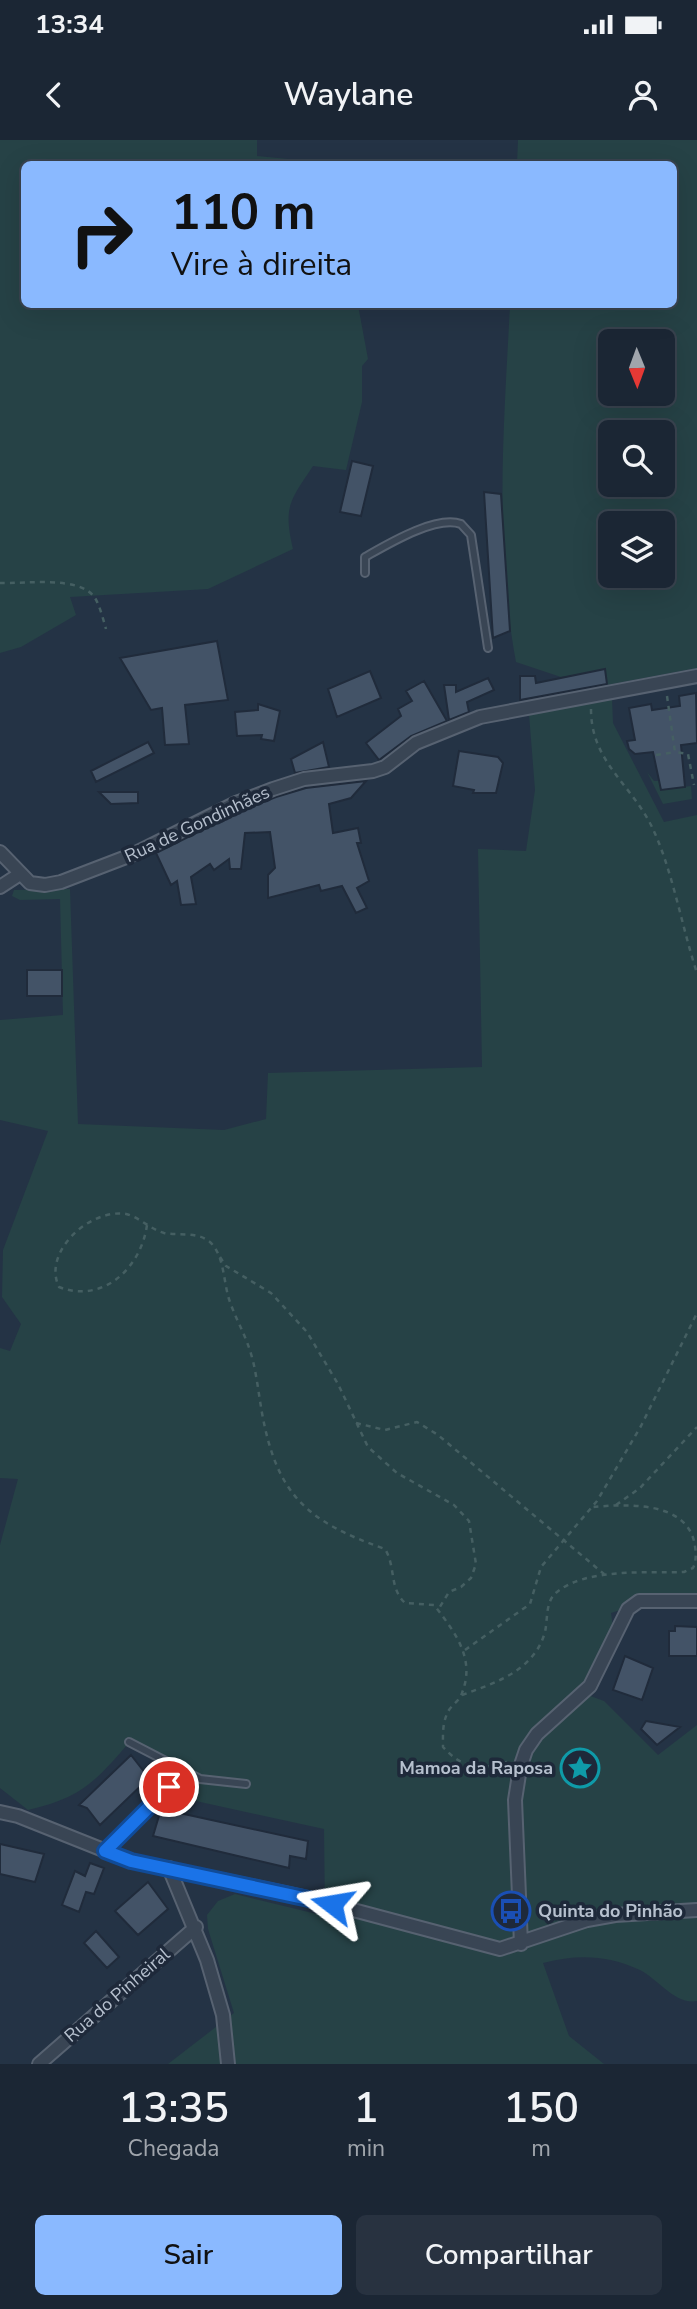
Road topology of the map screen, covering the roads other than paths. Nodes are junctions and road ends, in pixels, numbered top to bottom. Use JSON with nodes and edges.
{"nodes":[{"id":1,"x":365,"y":573,"type":"dead end"},
{"id":2,"x":488,"y":648,"type":"dead end"},
{"id":3,"x":697,"y":676,"type":"edge"},
{"id":4,"x":0,"y":852,"type":"edge"},
{"id":5,"x":20,"y":874,"type":"junction"},
{"id":6,"x":0,"y":887,"type":"edge"},
{"id":7,"x":697,"y":1601,"type":"edge"},
{"id":8,"x":129,"y":1742,"type":"dead end"},
{"id":9,"x":185,"y":1771,"type":"junction"},
{"id":10,"x":246,"y":1784,"type":"dead end"},
{"id":11,"x":0,"y":1812,"type":"edge"},
{"id":12,"x":105,"y":1851,"type":"junction"},
{"id":13,"x":169,"y":1868,"type":"junction"},
{"id":14,"x":697,"y":1910,"type":"edge"},
{"id":15,"x":196,"y":1927,"type":"junction"},
{"id":16,"x":521,"y":1944,"type":"junction"},
{"id":17,"x":39,"y":2064,"type":"edge"},
{"id":18,"x":228,"y":2064,"type":"edge"}],
"edges":[{"from":1,"to":2,"type":"lane"},
{"from":3,"to":5,"type":"street","name":"Rua de Gondinhães"},
{"from":4,"to":5,"type":"street"},
{"from":5,"to":6,"type":"street"},
{"from":7,"to":16,"type":"street"},
{"from":8,"to":9,"type":"lane"},
{"from":9,"to":10,"type":"lane"},
{"from":9,"to":12,"type":"lane"},
{"from":11,"to":12,"type":"street"},
{"from":12,"to":13,"type":"street"},
{"from":13,"to":15,"type":"street"},
{"from":13,"to":16,"type":"street"},
{"from":14,"to":16,"type":"street"},
{"from":15,"to":17,"type":"street","name":"Rua do Pinheiral"},
{"from":15,"to":18,"type":"street"}]}
